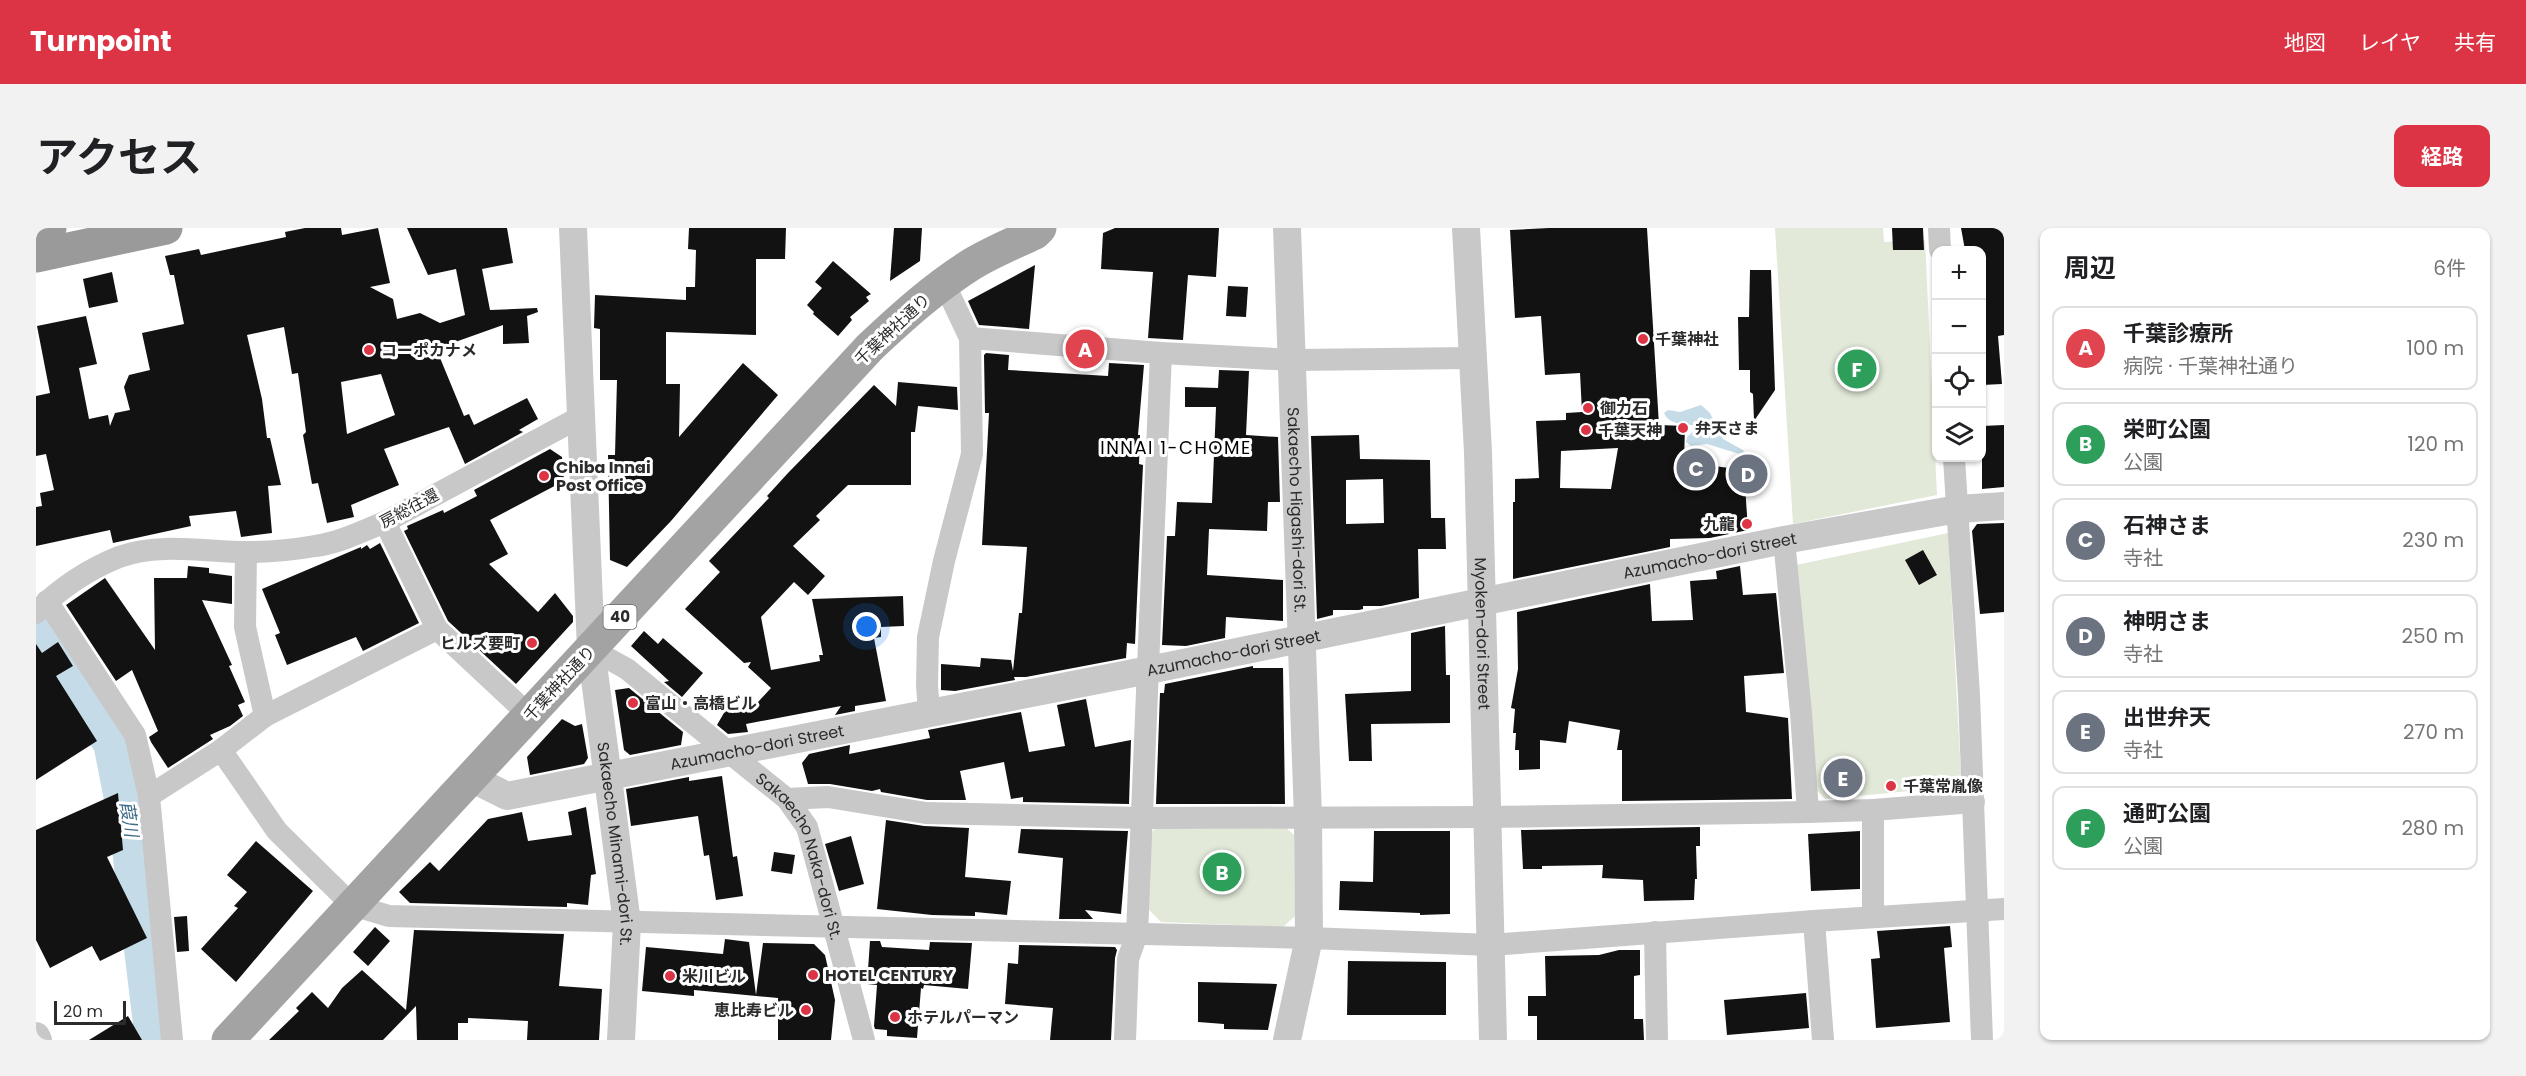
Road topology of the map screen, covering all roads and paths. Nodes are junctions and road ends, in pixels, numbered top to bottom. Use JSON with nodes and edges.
{"nodes":[{"id":1,"x":50,"y":228,"type":"edge"},
{"id":2,"x":166,"y":228,"type":"edge"},
{"id":3,"x":573,"y":228,"type":"edge"},
{"id":4,"x":1040,"y":228,"type":"edge"},
{"id":5,"x":1287,"y":228,"type":"edge"},
{"id":6,"x":1466,"y":228,"type":"edge"},
{"id":7,"x":1939,"y":228,"type":"edge"},
{"id":8,"x":36,"y":231,"type":"edge"},
{"id":9,"x":1940,"y":246,"type":"edge"},
{"id":10,"x":36,"y":256,"type":"edge"},
{"id":11,"x":944,"y":283,"type":"junction"},
{"id":12,"x":970,"y":338,"type":"junction"},
{"id":13,"x":1161,"y":353,"type":"junction"},
{"id":14,"x":1473,"y":358,"type":"junction"},
{"id":15,"x":1293,"y":360,"type":"junction"},
{"id":16,"x":582,"y":416,"type":"junction"},
{"id":17,"x":1954,"y":462,"type":"edge"},
{"id":18,"x":2004,"y":506,"type":"edge"},
{"id":19,"x":1958,"y":509,"type":"junction"},
{"id":20,"x":385,"y":522,"type":"junction"},
{"id":21,"x":1784,"y":540,"type":"junction"},
{"id":22,"x":246,"y":552,"type":"junction"},
{"id":23,"x":1481,"y":602,"type":"junction"},
{"id":24,"x":42,"y":607,"type":"edge"},
{"id":25,"x":437,"y":629,"type":"junction"},
{"id":26,"x":1302,"y":638,"type":"junction"},
{"id":27,"x":591,"y":649,"type":"junction"},
{"id":28,"x":1149,"y":670,"type":"junction"},
{"id":29,"x":929,"y":712,"type":"junction"},
{"id":30,"x":529,"y":715,"type":"junction"},
{"id":31,"x":265,"y":716,"type":"junction"},
{"id":32,"x":221,"y":750,"type":"junction"},
{"id":33,"x":731,"y":754,"type":"junction"},
{"id":34,"x":469,"y":777,"type":"junction"},
{"id":35,"x":609,"y":777,"type":"junction"},
{"id":36,"x":149,"y":796,"type":"junction"},
{"id":37,"x":787,"y":800,"type":"junction"},
{"id":38,"x":1974,"y":802,"type":"junction"},
{"id":39,"x":1873,"y":810,"type":"junction"},
{"id":40,"x":1808,"y":812,"type":"junction"},
{"id":41,"x":1486,"y":817,"type":"junction"},
{"id":42,"x":1143,"y":818,"type":"junction"},
{"id":43,"x":1308,"y":818,"type":"junction"},
{"id":44,"x":352,"y":905,"type":"junction"},
{"id":45,"x":2004,"y":909,"type":"edge"},
{"id":46,"x":1978,"y":910,"type":"junction"},
{"id":47,"x":1873,"y":917,"type":"junction"},
{"id":48,"x":1814,"y":921,"type":"junction"},
{"id":49,"x":627,"y":923,"type":"junction"},
{"id":50,"x":834,"y":928,"type":"junction"},
{"id":51,"x":1654,"y":932,"type":"junction"},
{"id":52,"x":1137,"y":934,"type":"junction"},
{"id":53,"x":1309,"y":938,"type":"junction"},
{"id":54,"x":1491,"y":945,"type":"junction"},
{"id":55,"x":172,"y":1040,"type":"edge"},
{"id":56,"x":228,"y":1040,"type":"edge"},
{"id":57,"x":621,"y":1040,"type":"edge"},
{"id":58,"x":864,"y":1040,"type":"edge"},
{"id":59,"x":1125,"y":1040,"type":"edge"},
{"id":60,"x":1287,"y":1040,"type":"edge"},
{"id":61,"x":1493,"y":1040,"type":"edge"},
{"id":62,"x":1656,"y":1040,"type":"edge"},
{"id":63,"x":1823,"y":1040,"type":"edge"},
{"id":64,"x":1982,"y":1040,"type":"edge"}],
"edges":[{"from":1,"to":8,"type":"highway"},
{"from":2,"to":10,"type":"highway"},
{"from":3,"to":16,"type":"street"},
{"from":4,"to":11,"type":"main road","name":"千葉神社通り","number":"40"},
{"from":5,"to":15,"type":"street","name":"Sakaecho Higashi-dori St."},
{"from":6,"to":14,"type":"street","name":"Myoken-dori Street"},
{"from":7,"to":9,"type":"street"},
{"from":11,"to":12,"type":"street"},
{"from":11,"to":27,"type":"main road","name":"千葉神社通り","number":"40"},
{"from":12,"to":13,"type":"street"},
{"from":12,"to":29,"type":"street"},
{"from":13,"to":15,"type":"street"},
{"from":13,"to":28,"type":"street"},
{"from":14,"to":15,"type":"street"},
{"from":14,"to":23,"type":"street","name":"Myoken-dori Street"},
{"from":15,"to":26,"type":"street","name":"Sakaecho Higashi-dori St."},
{"from":16,"to":20,"type":"street","name":"房総往還"},
{"from":16,"to":27,"type":"street","name":"Sakaecho Minami-dori St."},
{"from":17,"to":19,"type":"street"},
{"from":18,"to":19,"type":"street","name":"Azumacho-dori Street"},
{"from":19,"to":21,"type":"street","name":"Azumacho-dori Street"},
{"from":19,"to":38,"type":"street"},
{"from":20,"to":22,"type":"street","name":"房総往還"},
{"from":20,"to":25,"type":"street"},
{"from":21,"to":23,"type":"street","name":"Azumacho-dori Street"},
{"from":21,"to":40,"type":"street"},
{"from":22,"to":24,"type":"street","name":"房総往還"},
{"from":22,"to":31,"type":"street"},
{"from":23,"to":26,"type":"street","name":"Azumacho-dori Street"},
{"from":23,"to":41,"type":"street","name":"Myoken-dori Street"},
{"from":24,"to":36,"type":"street"},
{"from":25,"to":30,"type":"street"},
{"from":25,"to":31,"type":"street"},
{"from":26,"to":28,"type":"street","name":"Azumacho-dori Street"},
{"from":26,"to":43,"type":"street","name":"Sakaecho Higashi-dori St."},
{"from":27,"to":30,"type":"main road","name":"千葉神社通り","number":"40"},
{"from":27,"to":33,"type":"street","name":"Sakaecho Naka-dori St."},
{"from":27,"to":35,"type":"street","name":"Sakaecho Minami-dori St."},
{"from":28,"to":29,"type":"street","name":"Azumacho-dori Street"},
{"from":28,"to":42,"type":"street"},
{"from":29,"to":33,"type":"street","name":"Azumacho-dori Street"},
{"from":30,"to":34,"type":"main road","name":"千葉神社通り","number":"40"},
{"from":31,"to":32,"type":"street"},
{"from":32,"to":36,"type":"street"},
{"from":32,"to":44,"type":"street"},
{"from":33,"to":35,"type":"street","name":"Azumacho-dori Street"},
{"from":33,"to":37,"type":"street","name":"Sakaecho Naka-dori St."},
{"from":34,"to":35,"type":"street","name":"Azumacho-dori Street"},
{"from":34,"to":44,"type":"main road","name":"千葉神社通り","number":"40"},
{"from":35,"to":49,"type":"street","name":"Sakaecho Minami-dori St."},
{"from":36,"to":55,"type":"street"},
{"from":37,"to":42,"type":"street"},
{"from":37,"to":50,"type":"street","name":"Sakaecho Naka-dori St."},
{"from":38,"to":39,"type":"street"},
{"from":38,"to":46,"type":"street"},
{"from":39,"to":40,"type":"street"},
{"from":39,"to":47,"type":"street"},
{"from":40,"to":41,"type":"street"},
{"from":41,"to":43,"type":"street"},
{"from":41,"to":54,"type":"street","name":"Myoken-dori Street"},
{"from":42,"to":43,"type":"street"},
{"from":42,"to":52,"type":"street"},
{"from":43,"to":53,"type":"street","name":"Sakaecho Higashi-dori St."},
{"from":44,"to":49,"type":"street"},
{"from":44,"to":56,"type":"main road","name":"千葉神社通り","number":"40"},
{"from":45,"to":46,"type":"street"},
{"from":46,"to":47,"type":"street"},
{"from":46,"to":64,"type":"street"},
{"from":47,"to":48,"type":"street"},
{"from":48,"to":51,"type":"street"},
{"from":48,"to":63,"type":"street"},
{"from":49,"to":50,"type":"street"},
{"from":49,"to":57,"type":"street","name":"Sakaecho Minami-dori St."},
{"from":50,"to":52,"type":"street"},
{"from":50,"to":58,"type":"street","name":"Sakaecho Naka-dori St."},
{"from":51,"to":54,"type":"street"},
{"from":51,"to":62,"type":"street"},
{"from":52,"to":53,"type":"street"},
{"from":52,"to":59,"type":"street"},
{"from":53,"to":54,"type":"street"},
{"from":53,"to":60,"type":"street","name":"Sakaecho Higashi-dori St."},
{"from":54,"to":61,"type":"street","name":"Myoken-dori Street"}]}
